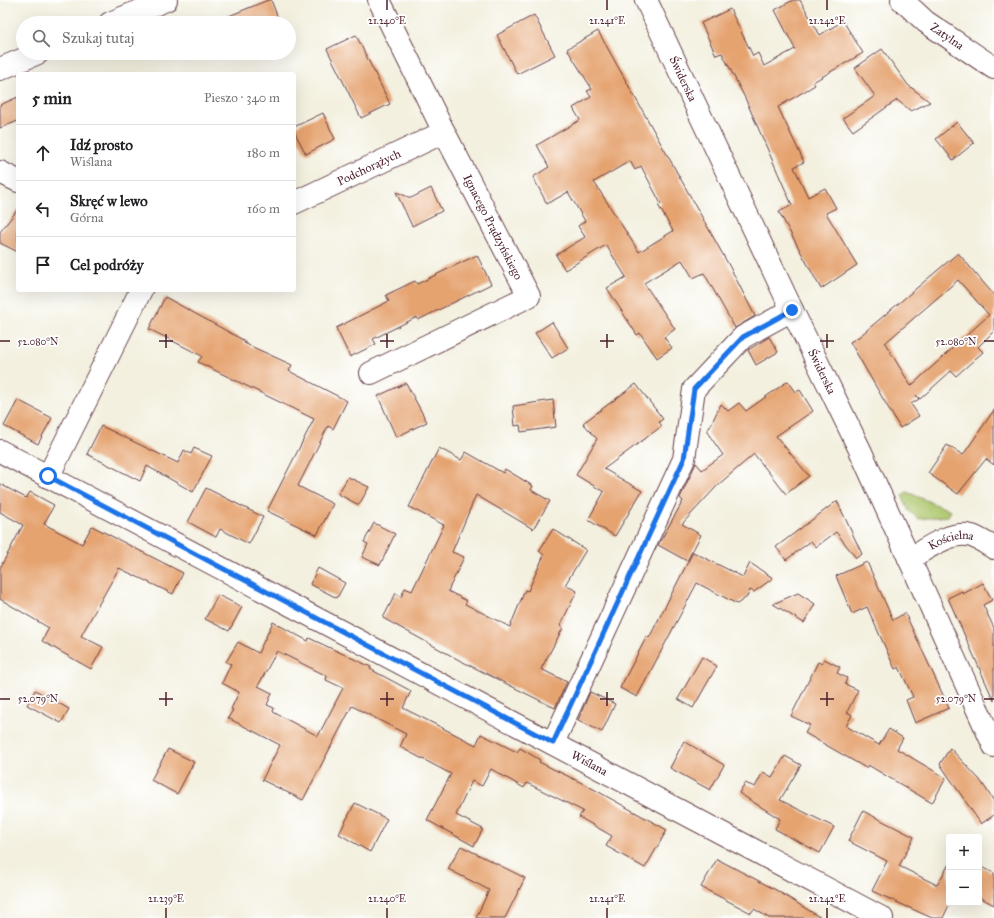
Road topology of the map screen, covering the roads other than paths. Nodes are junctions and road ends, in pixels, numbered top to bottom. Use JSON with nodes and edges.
{"nodes":[{"id":1,"x":166,"y":0,"type":"edge"},
{"id":2,"x":379,"y":0,"type":"edge"},
{"id":3,"x":647,"y":0,"type":"edge"},
{"id":4,"x":902,"y":0,"type":"edge"},
{"id":5,"x":127,"y":16,"type":"edge"},
{"id":6,"x":21,"y":60,"type":"edge"},
{"id":7,"x":994,"y":68,"type":"edge"},
{"id":8,"x":0,"y":69,"type":"edge"},
{"id":9,"x":444,"y":132,"type":"junction"},
{"id":10,"x":0,"y":172,"type":"edge"},
{"id":11,"x":16,"y":180,"type":"edge"},
{"id":12,"x":296,"y":202,"type":"edge"},
{"id":13,"x":140,"y":292,"type":"edge"},
{"id":14,"x":792,"y":310,"type":"junction"},
{"id":15,"x":371,"y":373,"type":"dead end"},
{"id":16,"x":0,"y":451,"type":"edge"},
{"id":17,"x":48,"y":476,"type":"junction"},
{"id":18,"x":994,"y":548,"type":"edge"},
{"id":19,"x":909,"y":559,"type":"junction"},
{"id":20,"x":553,"y":743,"type":"junction"},
{"id":21,"x":994,"y":746,"type":"edge"},
{"id":22,"x":882,"y":918,"type":"edge"}],
"edges":[{"from":1,"to":5,"type":"street"},
{"from":2,"to":9,"type":"street","name":"Ignacego Prądzyńskiego"},
{"from":3,"to":14,"type":"street","name":"Świderska"},
{"from":4,"to":7,"type":"street","name":"Zatylna"},
{"from":6,"to":8,"type":"street"},
{"from":9,"to":12,"type":"street","name":"Podchorążych"},
{"from":9,"to":15,"type":"street","name":"Ignacego Prądzyńskiego"},
{"from":10,"to":11,"type":"street"},
{"from":13,"to":17,"type":"street"},
{"from":14,"to":19,"type":"street","name":"Świderska"},
{"from":14,"to":20,"type":"street"},
{"from":16,"to":17,"type":"street","name":"Wiślana"},
{"from":17,"to":20,"type":"street","name":"Wiślana"},
{"from":18,"to":19,"type":"street","name":"Kościelna"},
{"from":19,"to":21,"type":"street","name":"Świderska"},
{"from":20,"to":22,"type":"street","name":"Wiślana"}]}
